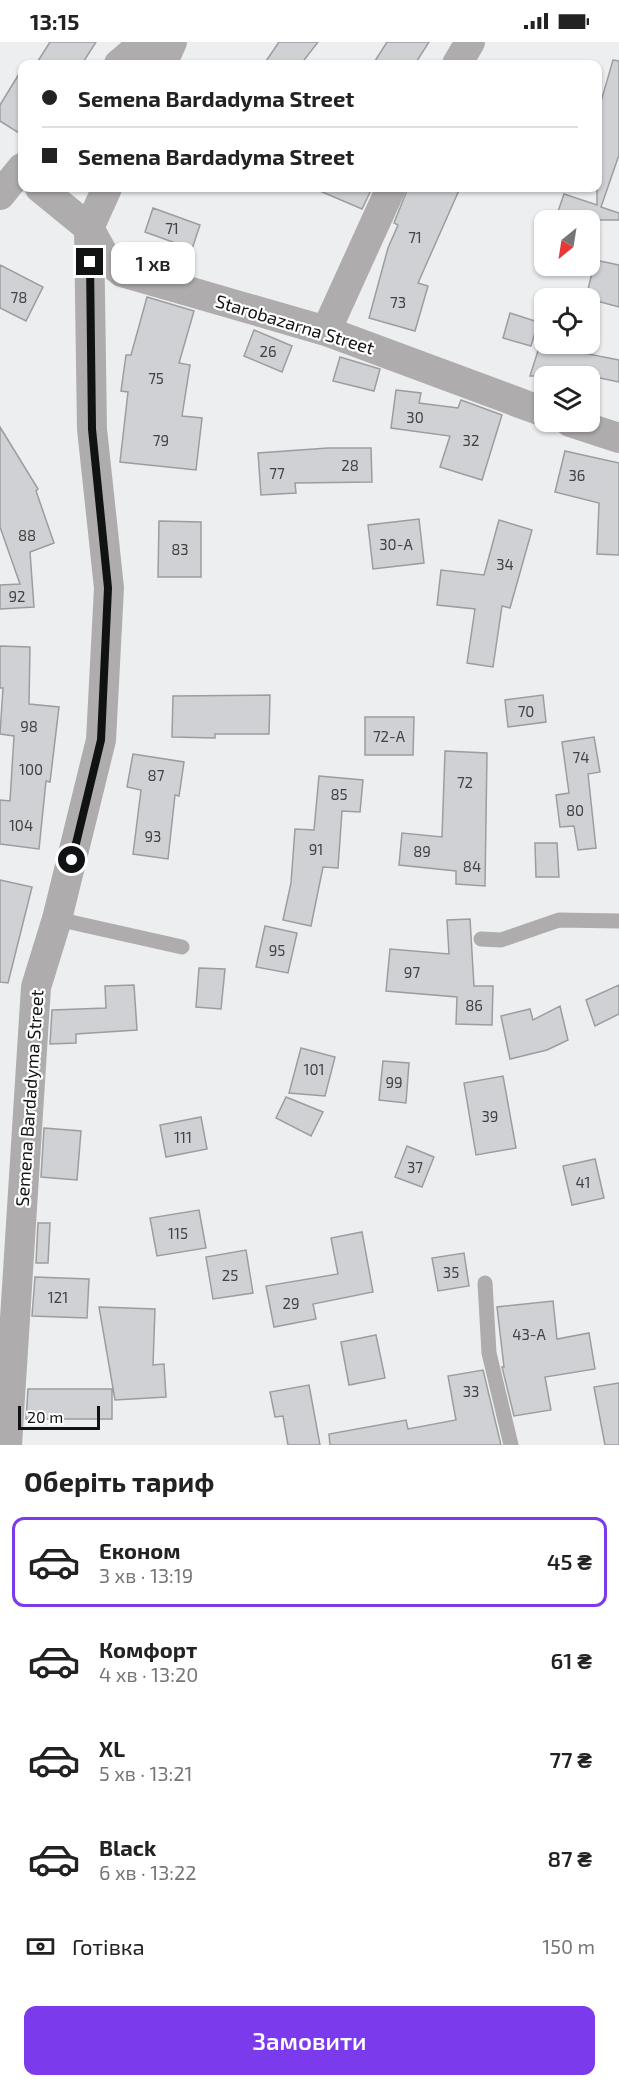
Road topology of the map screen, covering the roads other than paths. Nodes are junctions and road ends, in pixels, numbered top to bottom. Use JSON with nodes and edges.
{"nodes":[{"id":1,"x":145,"y":42,"type":"edge"},
{"id":2,"x":172,"y":42,"type":"edge"},
{"id":3,"x":470,"y":42,"type":"edge"},
{"id":4,"x":124,"y":60,"type":"edge"},
{"id":5,"x":164,"y":60,"type":"edge"},
{"id":6,"x":459,"y":60,"type":"edge"},
{"id":7,"x":18,"y":175,"type":"edge"},
{"id":8,"x":45,"y":192,"type":"edge"},
{"id":9,"x":104,"y":192,"type":"edge"},
{"id":10,"x":389,"y":192,"type":"edge"},
{"id":11,"x":0,"y":195,"type":"edge"},
{"id":12,"x":89,"y":228,"type":"junction"},
{"id":13,"x":326,"y":332,"type":"junction"},
{"id":14,"x":534,"y":408,"type":"edge"},
{"id":15,"x":600,"y":432,"type":"edge"},
{"id":16,"x":619,"y":438,"type":"edge"},
{"id":17,"x":57,"y":919,"type":"junction"},
{"id":18,"x":619,"y":921,"type":"edge"},
{"id":19,"x":482,"y":939,"type":"dead end"},
{"id":20,"x":182,"y":947,"type":"dead end"},
{"id":21,"x":11,"y":1168,"type":"edge"},
{"id":22,"x":485,"y":1283,"type":"dead end"},
{"id":23,"x":7,"y":1445,"type":"edge"},
{"id":24,"x":511,"y":1445,"type":"edge"}],
"edges":[{"from":1,"to":4,"type":"street"},
{"from":2,"to":5,"type":"street"},
{"from":3,"to":6,"type":"street"},
{"from":7,"to":11,"type":"street"},
{"from":8,"to":12,"type":"street","name":"Starobazarna Street"},
{"from":9,"to":12,"type":"street","name":"Semena Bardadyma Street"},
{"from":10,"to":13,"type":"street"},
{"from":12,"to":13,"type":"street","name":"Starobazarna Street"},
{"from":12,"to":17,"type":"street","name":"Semena Bardadyma Street"},
{"from":13,"to":14,"type":"street","name":"Starobazarna Street"},
{"from":15,"to":16,"type":"street"},
{"from":17,"to":20,"type":"lane"},
{"from":17,"to":21,"type":"street","name":"Semena Bardadyma Street"},
{"from":18,"to":19,"type":"lane"},
{"from":21,"to":23,"type":"street","name":"Semena Bardadyma Street"},
{"from":22,"to":24,"type":"lane"}]}
